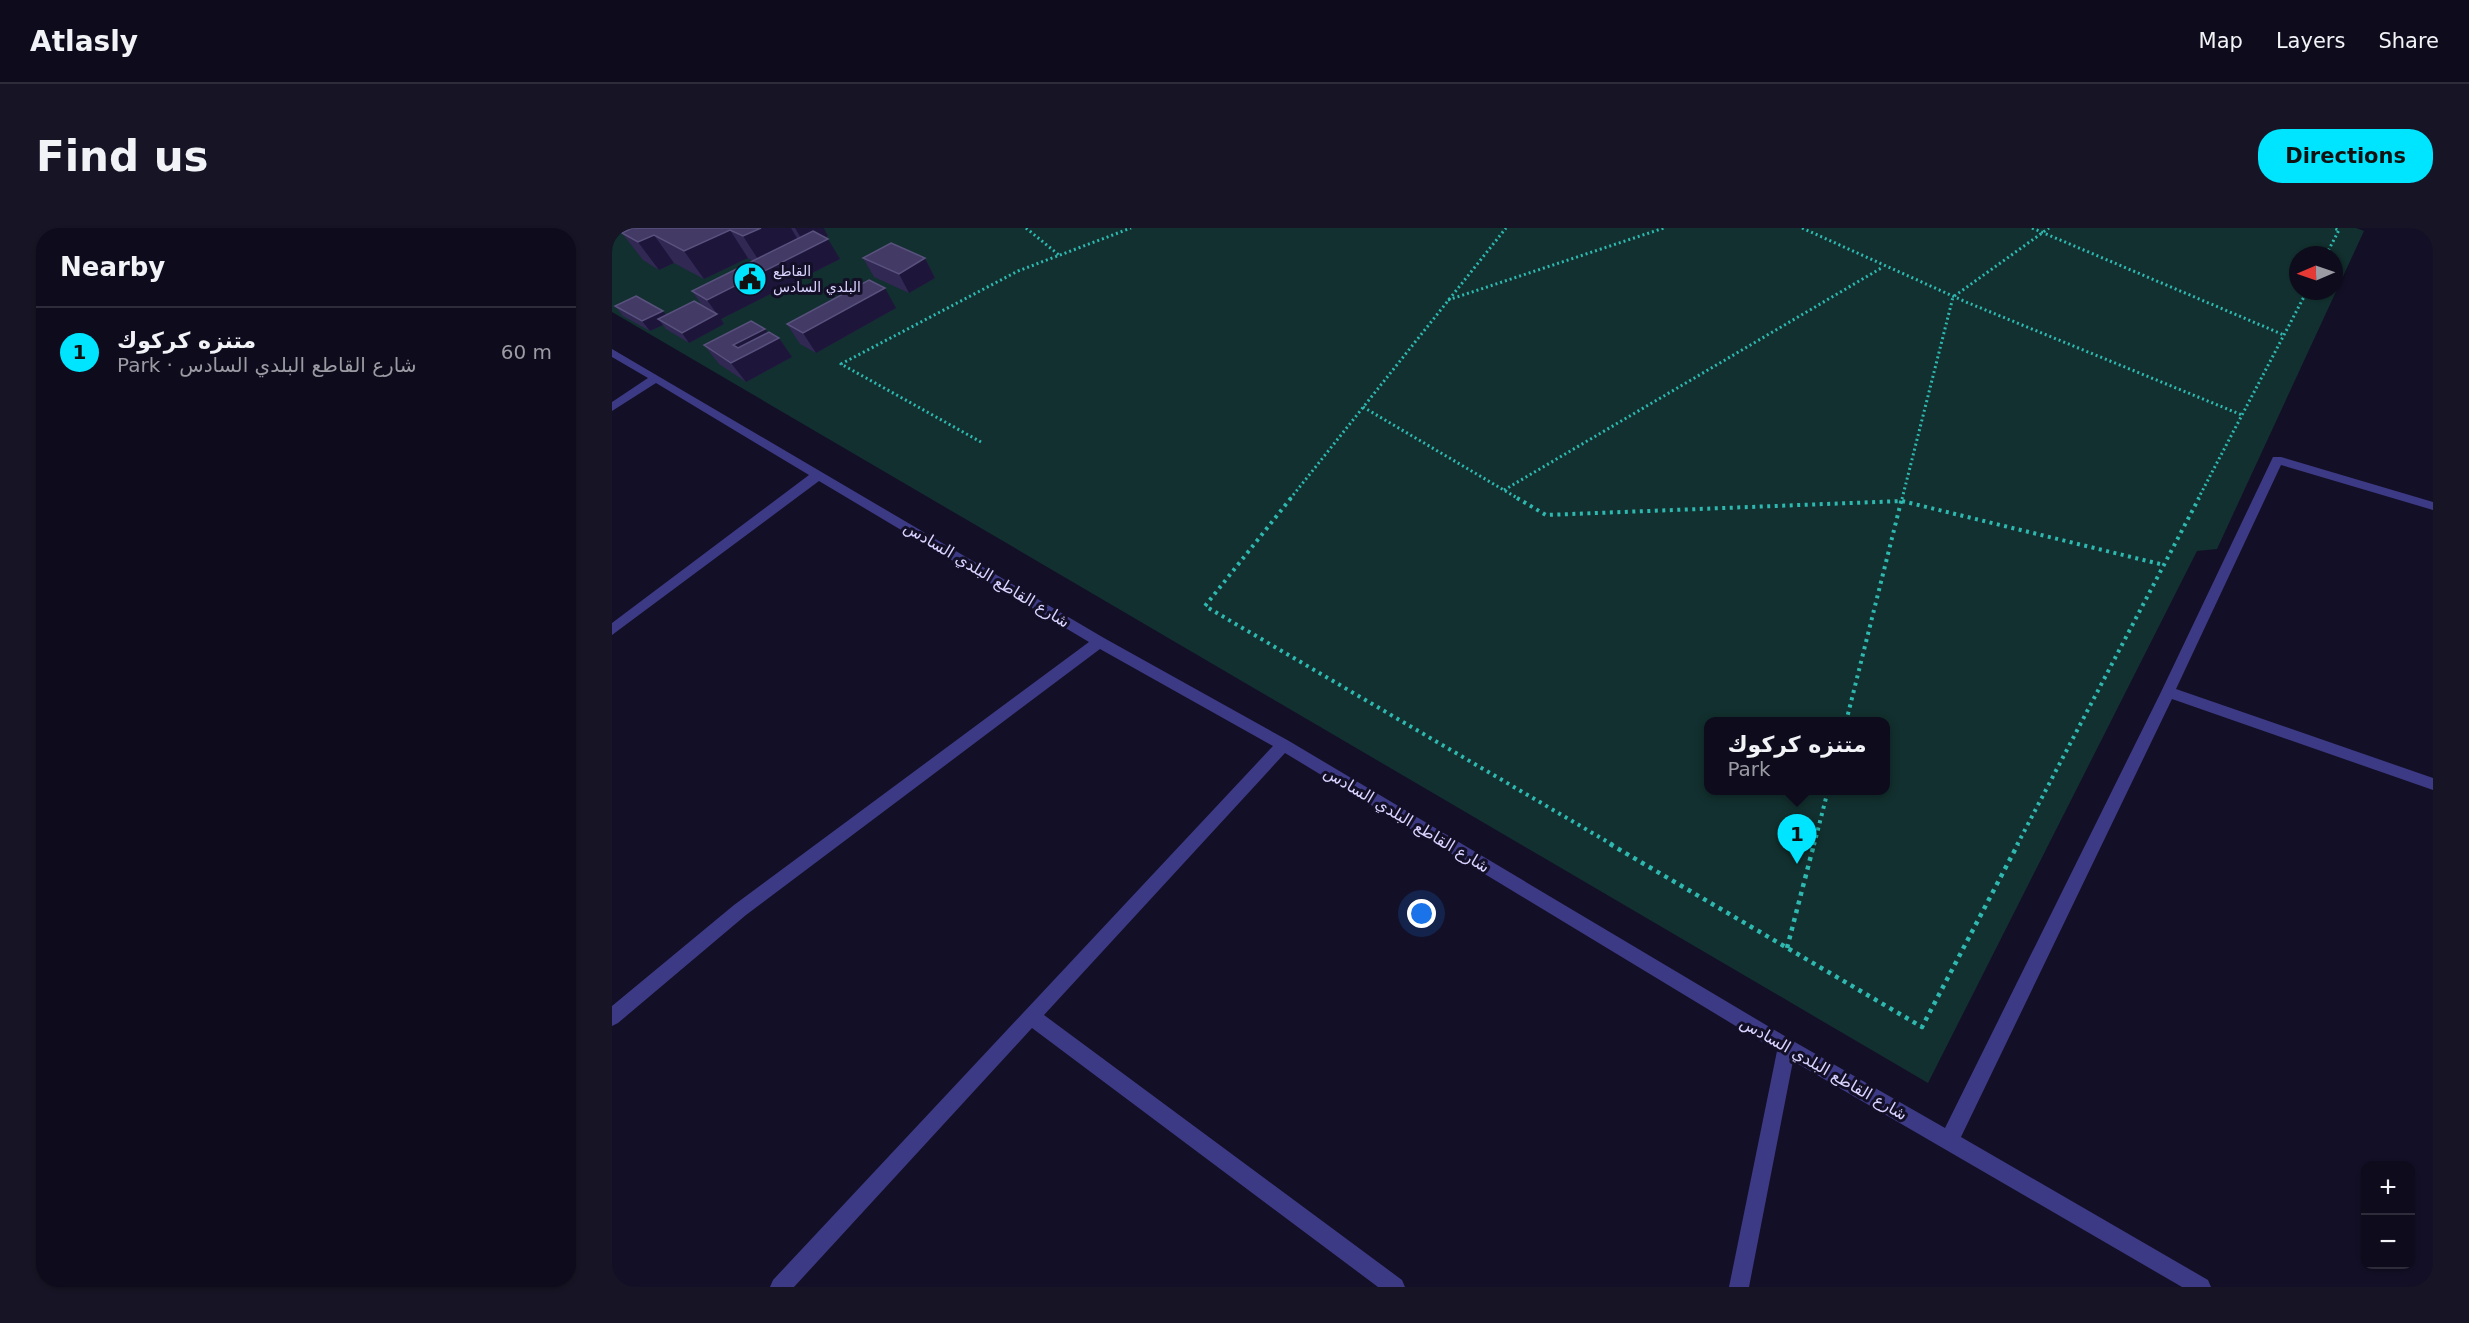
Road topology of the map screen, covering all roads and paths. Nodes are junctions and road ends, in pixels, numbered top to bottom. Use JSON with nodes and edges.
{"nodes":[{"id":1,"x":1026,"y":228,"type":"edge"},
{"id":2,"x":1131,"y":228,"type":"edge"},
{"id":3,"x":1506,"y":228,"type":"edge"},
{"id":4,"x":1664,"y":228,"type":"edge"},
{"id":5,"x":1802,"y":228,"type":"edge"},
{"id":6,"x":2032,"y":228,"type":"edge"},
{"id":7,"x":2049,"y":228,"type":"edge"},
{"id":8,"x":2333,"y":228,"type":"edge"},
{"id":9,"x":2043,"y":232,"type":"junction"},
{"id":10,"x":2331,"y":246,"type":"edge"},
{"id":11,"x":1059,"y":256,"type":"junction"},
{"id":12,"x":1883,"y":267,"type":"junction"},
{"id":13,"x":1953,"y":297,"type":"junction"},
{"id":14,"x":1448,"y":300,"type":"junction"},
{"id":15,"x":2302,"y":300,"type":"edge"},
{"id":16,"x":2284,"y":335,"type":"junction"},
{"id":17,"x":612,"y":352,"type":"edge"},
{"id":18,"x":656,"y":378,"type":"junction"},
{"id":19,"x":612,"y":407,"type":"edge"},
{"id":20,"x":1363,"y":407,"type":"junction"},
{"id":21,"x":2242,"y":415,"type":"junction"},
{"id":22,"x":981,"y":442,"type":"dead end"},
{"id":23,"x":819,"y":474,"type":"junction"},
{"id":24,"x":1504,"y":490,"type":"junction"},
{"id":25,"x":1902,"y":501,"type":"junction"},
{"id":26,"x":2433,"y":506,"type":"edge"},
{"id":27,"x":2164,"y":565,"type":"junction"},
{"id":28,"x":612,"y":630,"type":"edge"},
{"id":29,"x":1099,"y":642,"type":"junction"},
{"id":30,"x":2168,"y":692,"type":"junction"},
{"id":31,"x":1847,"y":717,"type":"edge"},
{"id":32,"x":1284,"y":745,"type":"junction"},
{"id":33,"x":2433,"y":784,"type":"edge"},
{"id":34,"x":1827,"y":795,"type":"edge"},
{"id":35,"x":1787,"y":948,"type":"junction"},
{"id":36,"x":612,"y":1017,"type":"edge"},
{"id":37,"x":1032,"y":1017,"type":"junction"},
{"id":38,"x":1787,"y":1047,"type":"junction"},
{"id":39,"x":1949,"y":1141,"type":"junction"},
{"id":40,"x":780,"y":1287,"type":"edge"},
{"id":41,"x":1395,"y":1287,"type":"edge"},
{"id":42,"x":1739,"y":1287,"type":"edge"},
{"id":43,"x":2201,"y":1287,"type":"edge"}],
"edges":[{"from":1,"to":11,"type":"path"},
{"from":2,"to":11,"type":"path"},
{"from":3,"to":14,"type":"path"},
{"from":4,"to":14,"type":"path"},
{"from":5,"to":12,"type":"path"},
{"from":6,"to":9,"type":"path"},
{"from":7,"to":9,"type":"path"},
{"from":8,"to":10,"type":"path"},
{"from":9,"to":13,"type":"path"},
{"from":9,"to":16,"type":"path"},
{"from":11,"to":22,"type":"path"},
{"from":12,"to":13,"type":"path"},
{"from":12,"to":24,"type":"path"},
{"from":13,"to":21,"type":"path"},
{"from":13,"to":25,"type":"path"},
{"from":14,"to":20,"type":"path"},
{"from":15,"to":16,"type":"path"},
{"from":16,"to":21,"type":"path"},
{"from":17,"to":18,"type":"street","name":"شارع القاطع البلدي السادس"},
{"from":18,"to":19,"type":"street"},
{"from":18,"to":23,"type":"street","name":"شارع القاطع البلدي السادس"},
{"from":20,"to":24,"type":"path"},
{"from":20,"to":35,"type":"path"},
{"from":21,"to":27,"type":"path"},
{"from":23,"to":28,"type":"street"},
{"from":23,"to":29,"type":"street","name":"شارع القاطع البلدي السادس"},
{"from":24,"to":25,"type":"path"},
{"from":25,"to":27,"type":"path"},
{"from":25,"to":31,"type":"path"},
{"from":26,"to":30,"type":"street"},
{"from":27,"to":35,"type":"path"},
{"from":29,"to":32,"type":"street","name":"شارع القاطع البلدي السادس"},
{"from":29,"to":36,"type":"street"},
{"from":30,"to":33,"type":"street"},
{"from":30,"to":39,"type":"street"},
{"from":32,"to":37,"type":"street"},
{"from":32,"to":38,"type":"street","name":"شارع القاطع البلدي السادس"},
{"from":34,"to":35,"type":"path"},
{"from":37,"to":40,"type":"street"},
{"from":37,"to":41,"type":"street"},
{"from":38,"to":39,"type":"street","name":"شارع القاطع البلدي السادس"},
{"from":38,"to":42,"type":"street"},
{"from":39,"to":43,"type":"street","name":"شارع القاطع البلدي السادس"}]}
